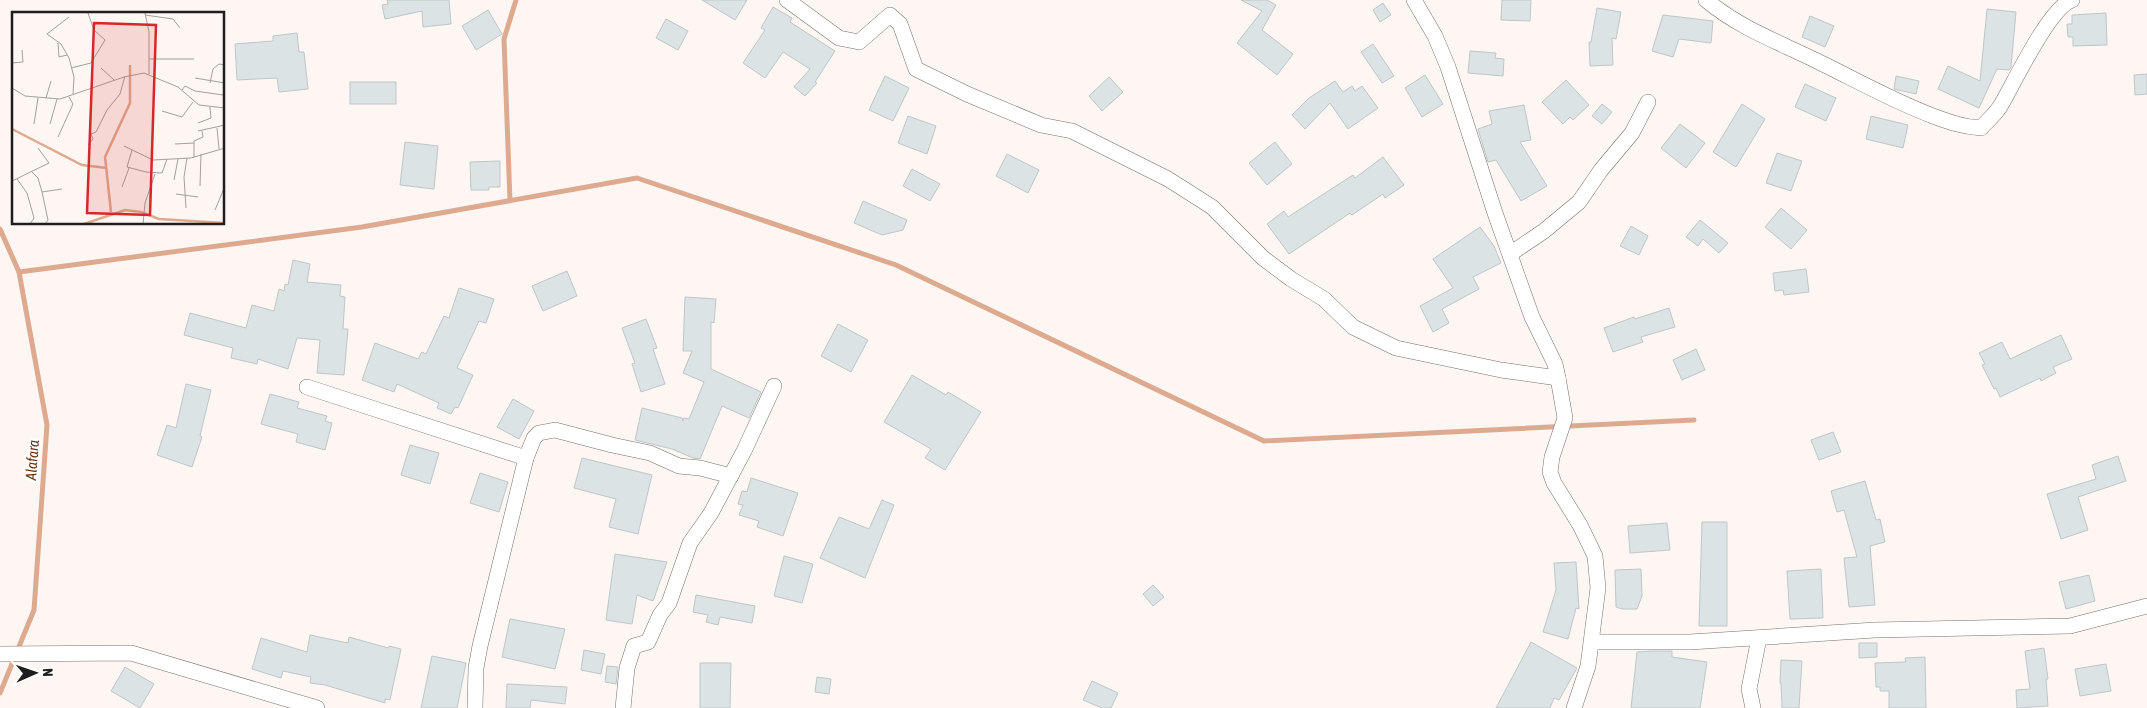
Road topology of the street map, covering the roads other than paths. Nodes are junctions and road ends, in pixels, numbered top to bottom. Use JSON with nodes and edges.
{"nodes":[{"id":1,"x":787,"y":0,"type":"edge"},
{"id":2,"x":1414,"y":0,"type":"edge"},
{"id":3,"x":1706,"y":0,"type":"edge"},
{"id":4,"x":2072,"y":0,"type":"edge"},
{"id":5,"x":1648,"y":102,"type":"dead end"},
{"id":6,"x":1510,"y":254,"type":"junction"},
{"id":7,"x":1558,"y":378,"type":"junction"},
{"id":8,"x":774,"y":386,"type":"dead end"},
{"id":9,"x":307,"y":387,"type":"dead end"},
{"id":10,"x":526,"y":458,"type":"junction"},
{"id":11,"x":731,"y":476,"type":"junction"},
{"id":12,"x":2147,"y":606,"type":"edge"},
{"id":13,"x":1759,"y":638,"type":"junction"},
{"id":14,"x":1592,"y":642,"type":"junction"},
{"id":15,"x":0,"y":654,"type":"edge"},
{"id":16,"x":317,"y":708,"type":"edge"},
{"id":17,"x":475,"y":708,"type":"edge"},
{"id":18,"x":623,"y":708,"type":"edge"},
{"id":19,"x":1574,"y":708,"type":"edge"},
{"id":20,"x":1753,"y":708,"type":"edge"}],
"edges":[{"from":1,"to":7,"type":"street"},
{"from":2,"to":6,"type":"street"},
{"from":3,"to":4,"type":"street"},
{"from":5,"to":6,"type":"street"},
{"from":6,"to":7,"type":"street"},
{"from":7,"to":14,"type":"street"},
{"from":8,"to":11,"type":"street"},
{"from":9,"to":10,"type":"street"},
{"from":10,"to":11,"type":"street"},
{"from":10,"to":17,"type":"street"},
{"from":11,"to":18,"type":"street"},
{"from":12,"to":13,"type":"street"},
{"from":13,"to":14,"type":"street"},
{"from":13,"to":20,"type":"street"},
{"from":14,"to":19,"type":"street"},
{"from":15,"to":16,"type":"street"}]}
